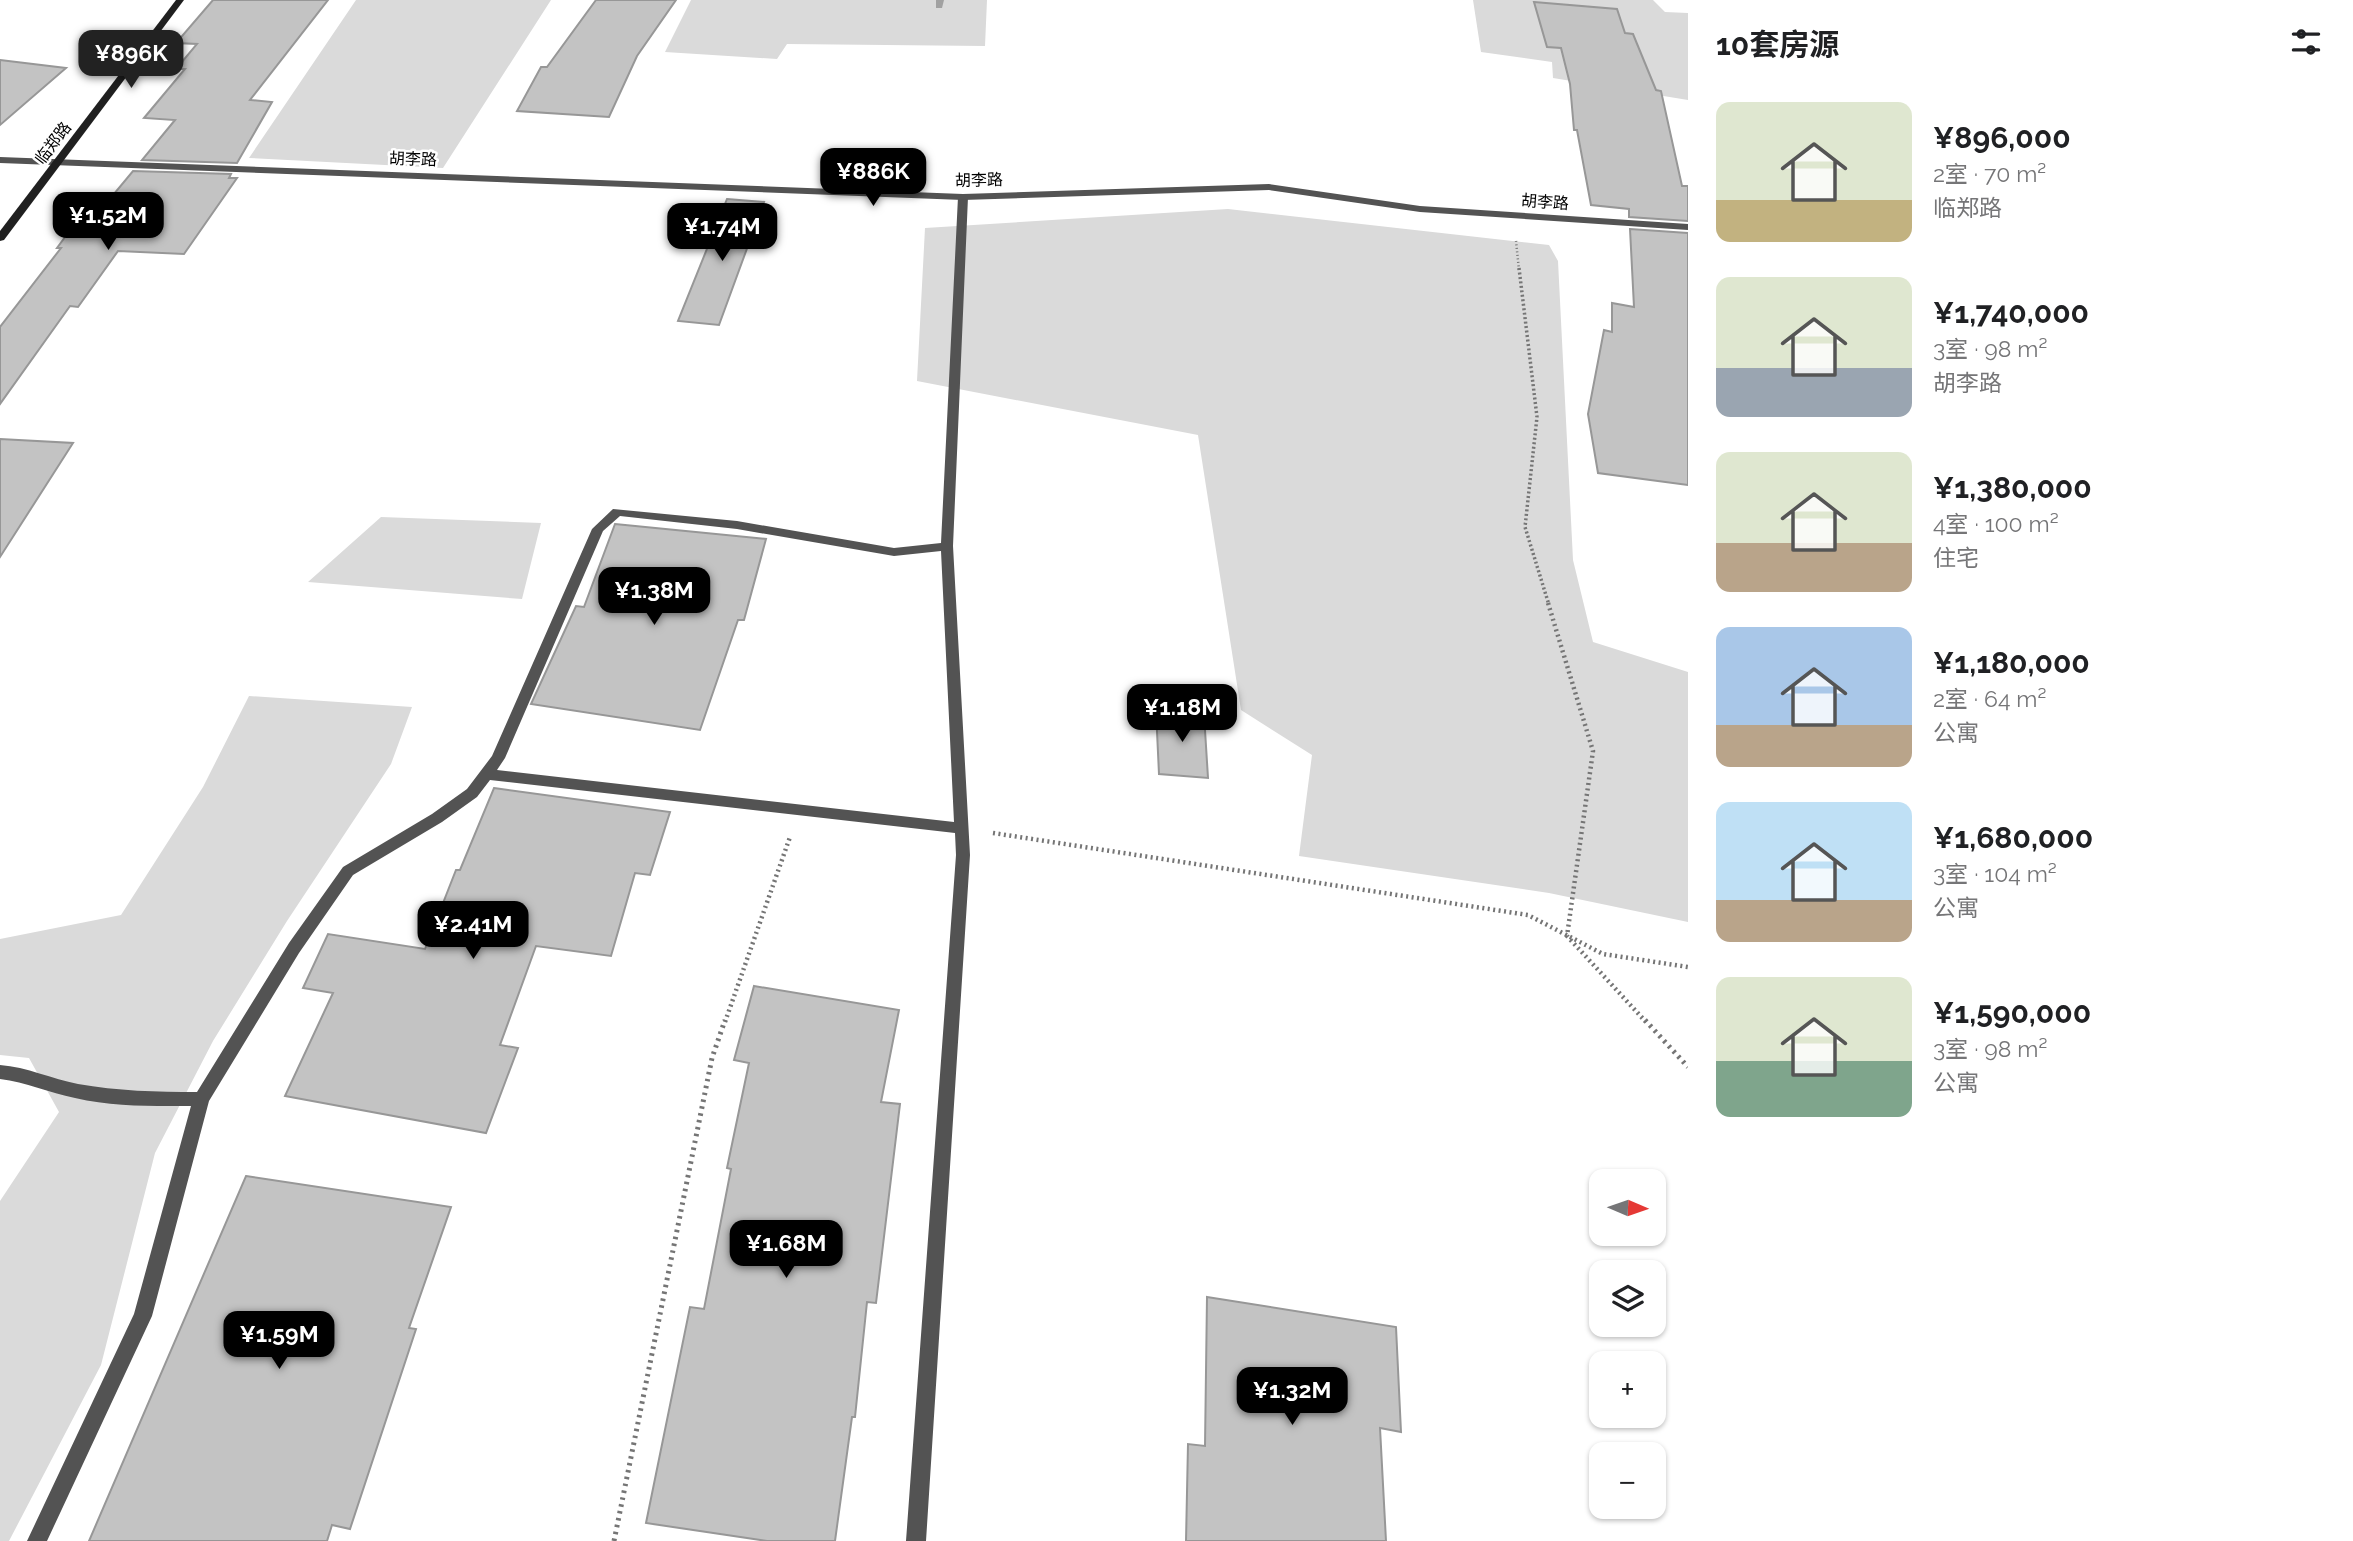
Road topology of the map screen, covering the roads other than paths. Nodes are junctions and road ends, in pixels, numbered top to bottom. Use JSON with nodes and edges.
{"nodes":[{"id":1,"x":180,"y":0,"type":"edge"},
{"id":2,"x":0,"y":160,"type":"edge"},
{"id":3,"x":58,"y":162,"type":"junction"},
{"id":4,"x":963,"y":197,"type":"junction"},
{"id":5,"x":1688,"y":227,"type":"edge"},
{"id":6,"x":0,"y":238,"type":"edge"},
{"id":7,"x":947,"y":546,"type":"junction"},
{"id":8,"x":486,"y":774,"type":"junction"},
{"id":9,"x":961,"y":828,"type":"junction"},
{"id":10,"x":0,"y":1072,"type":"edge"},
{"id":11,"x":201,"y":1098,"type":"junction"},
{"id":12,"x":37,"y":1541,"type":"edge"},
{"id":13,"x":916,"y":1541,"type":"edge"}],
"edges":[{"from":1,"to":3,"type":"main road","name":"临郑路"},
{"from":2,"to":3,"type":"street","name":"胡李路"},
{"from":3,"to":4,"type":"street","name":"胡李路"},
{"from":3,"to":6,"type":"main road","name":"临郑路"},
{"from":4,"to":5,"type":"street","name":"胡李路"},
{"from":4,"to":7,"type":"street"},
{"from":7,"to":8,"type":"street"},
{"from":7,"to":9,"type":"street"},
{"from":8,"to":9,"type":"street"},
{"from":8,"to":11,"type":"street"},
{"from":9,"to":13,"type":"street"},
{"from":10,"to":11,"type":"street"},
{"from":11,"to":12,"type":"street"}]}
